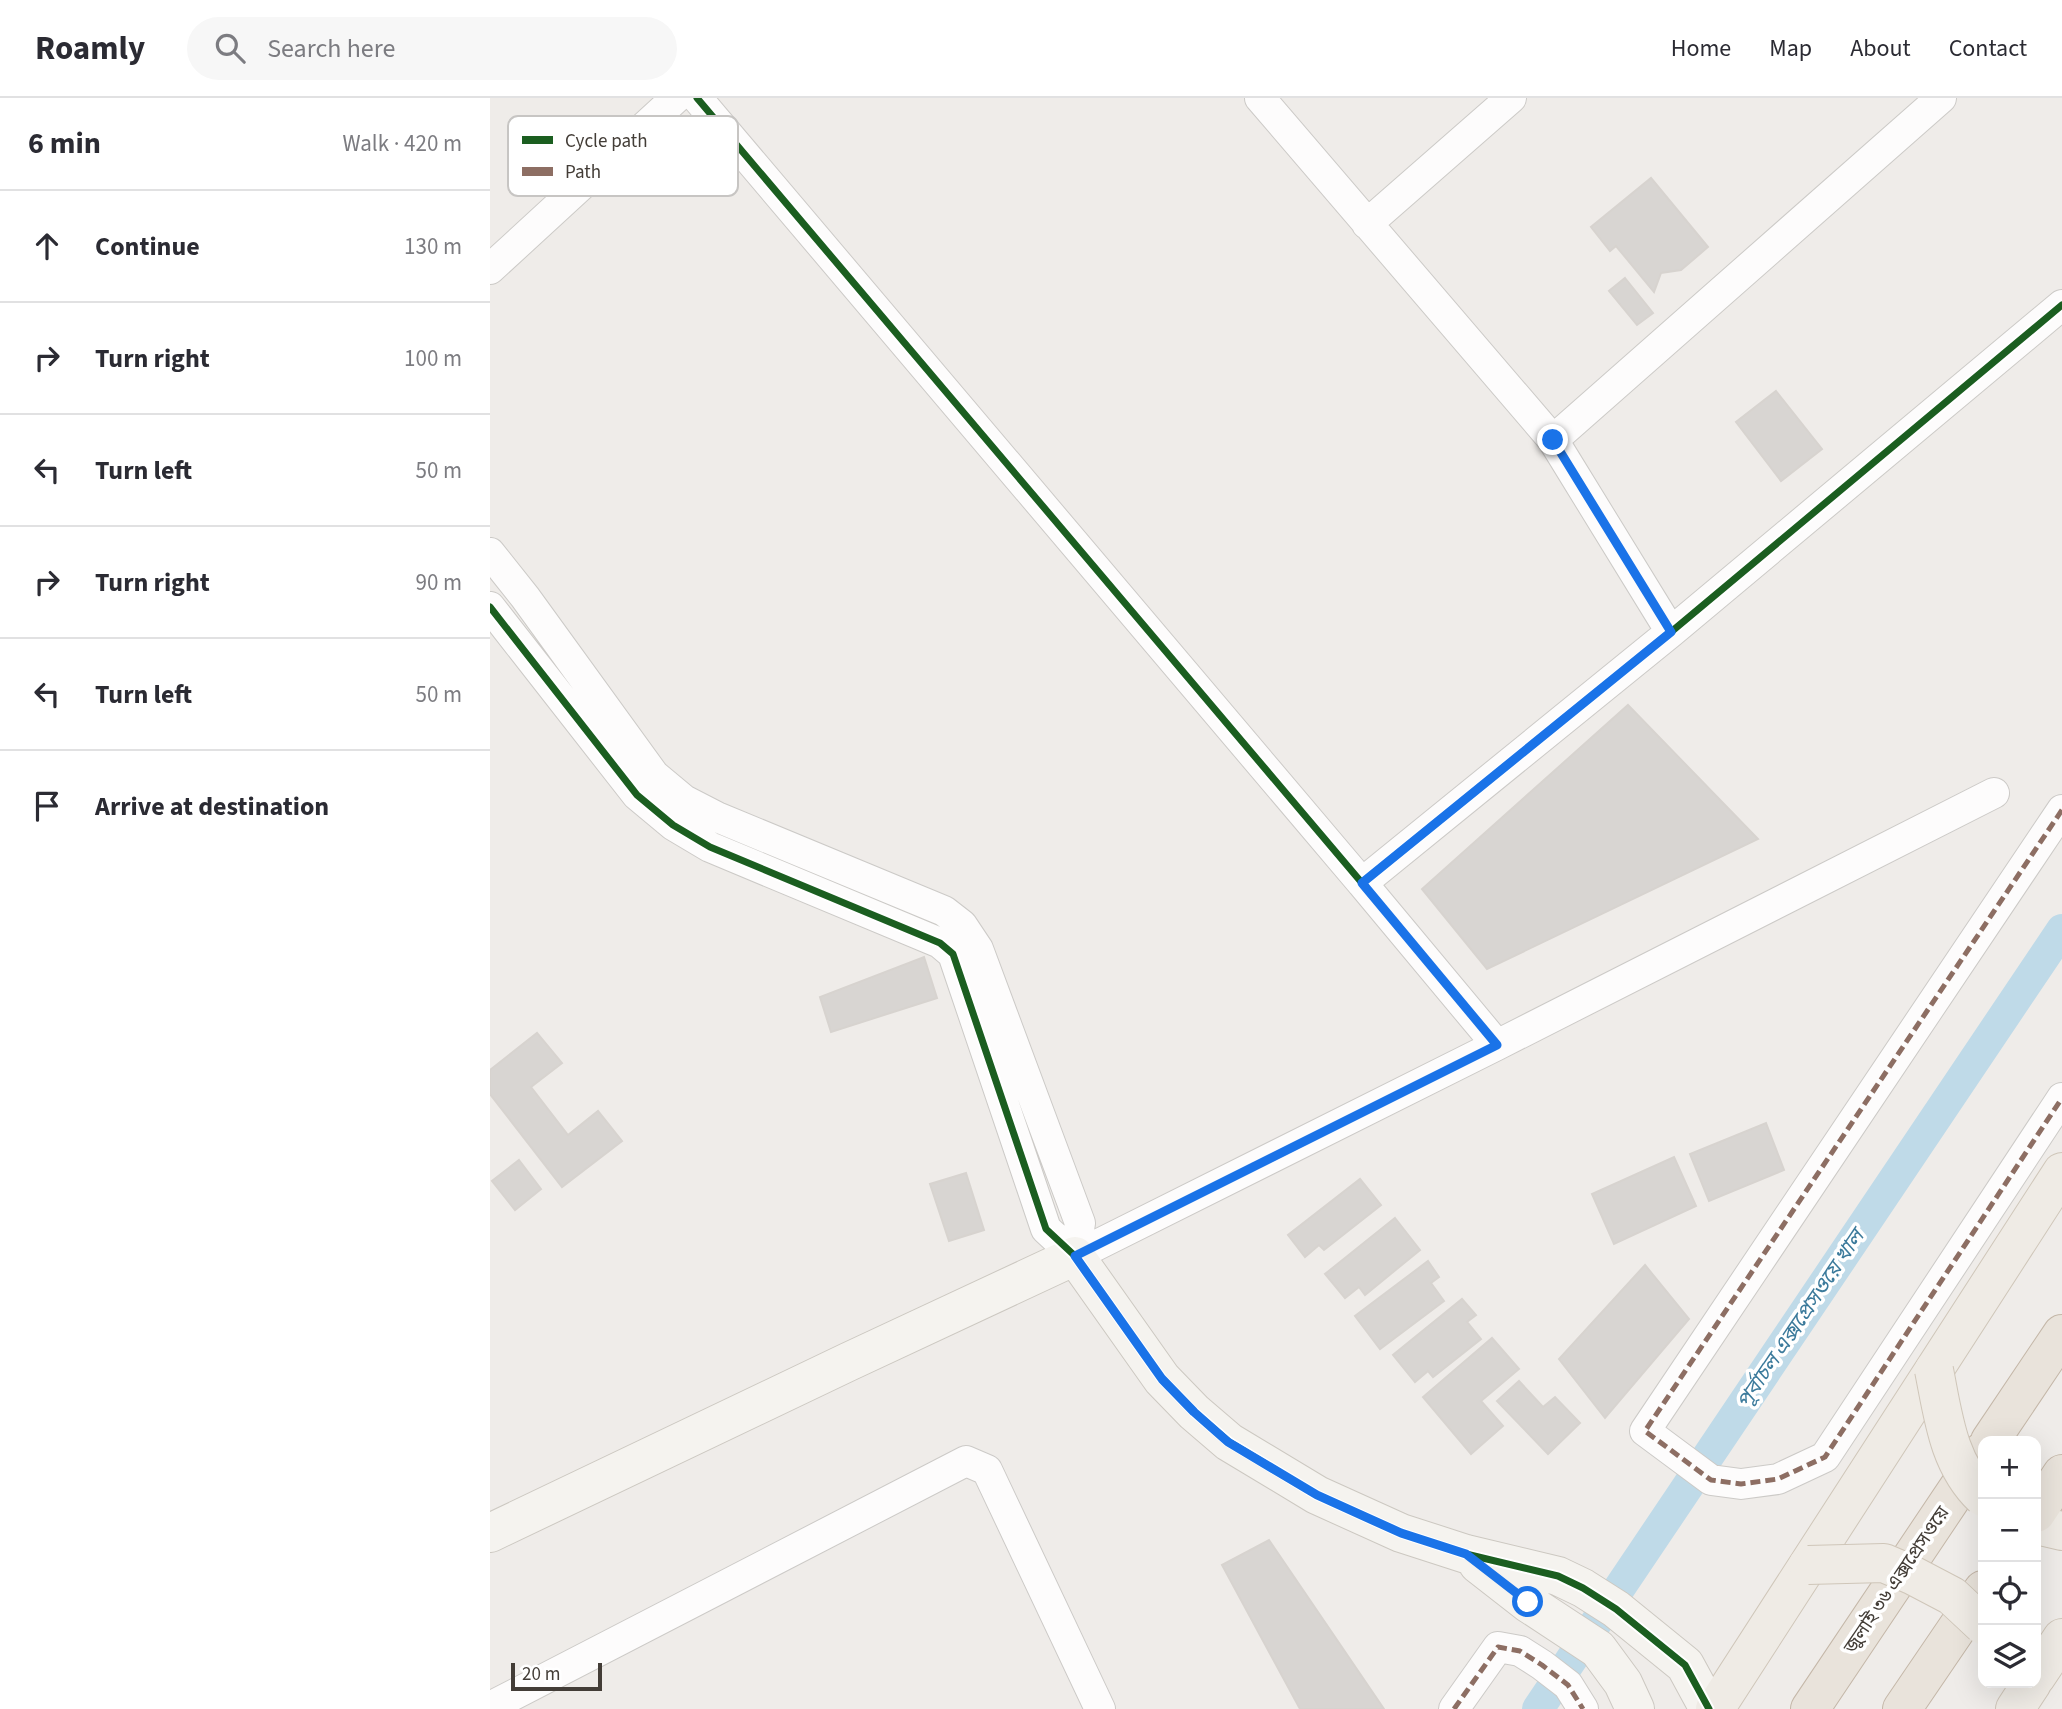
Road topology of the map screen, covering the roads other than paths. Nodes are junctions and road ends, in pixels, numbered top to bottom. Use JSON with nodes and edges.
{"nodes":[{"id":1,"x":676,"y":98,"type":"edge"},
{"id":2,"x":697,"y":98,"type":"edge"},
{"id":3,"x":1259,"y":98,"type":"edge"},
{"id":4,"x":1511,"y":98,"type":"edge"},
{"id":5,"x":1941,"y":98,"type":"edge"},
{"id":6,"x":656,"y":116,"type":"edge"},
{"id":7,"x":712,"y":116,"type":"edge"},
{"id":8,"x":738,"y":146,"type":"edge"},
{"id":9,"x":569,"y":196,"type":"edge"},
{"id":10,"x":1367,"y":224,"type":"junction"},
{"id":11,"x":490,"y":269,"type":"edge"},
{"id":12,"x":2062,"y":304,"type":"edge"},
{"id":13,"x":1553,"y":440,"type":"junction"},
{"id":14,"x":490,"y":553,"type":"edge"},
{"id":15,"x":490,"y":607,"type":"edge"},
{"id":16,"x":1671,"y":632,"type":"junction"},
{"id":17,"x":1994,"y":793,"type":"dead end"},
{"id":18,"x":2062,"y":810,"type":"edge"},
{"id":19,"x":802,"y":852,"type":"junction"},
{"id":20,"x":790,"y":880,"type":"junction"},
{"id":21,"x":1362,"y":883,"type":"junction"},
{"id":22,"x":1497,"y":1045,"type":"junction"},
{"id":23,"x":2062,"y":1098,"type":"edge"},
{"id":24,"x":2062,"y":1172,"type":"edge"},
{"id":25,"x":1075,"y":1256,"type":"junction"},
{"id":26,"x":2062,"y":1334,"type":"edge"},
{"id":27,"x":1934,"y":1370,"type":"junction"},
{"id":28,"x":1993,"y":1436,"type":"edge"},
{"id":29,"x":1978,"y":1458,"type":"edge"},
{"id":30,"x":2062,"y":1474,"type":"edge"},
{"id":31,"x":1978,"y":1492,"type":"edge"},
{"id":32,"x":2041,"y":1506,"type":"edge"},
{"id":33,"x":2041,"y":1526,"type":"edge"},
{"id":34,"x":2062,"y":1531,"type":"edge"},
{"id":35,"x":490,"y":1534,"type":"edge"},
{"id":36,"x":1466,"y":1554,"type":"junction"},
{"id":37,"x":1808,"y":1565,"type":"junction"},
{"id":38,"x":1978,"y":1597,"type":"edge"},
{"id":39,"x":1978,"y":1620,"type":"edge"},
{"id":40,"x":2062,"y":1638,"type":"edge"},
{"id":41,"x":2022,"y":1694,"type":"edge"},
{"id":42,"x":490,"y":1707,"type":"edge"},
{"id":43,"x":1100,"y":1709,"type":"edge"},
{"id":44,"x":1454,"y":1709,"type":"edge"},
{"id":45,"x":1583,"y":1709,"type":"edge"},
{"id":46,"x":1635,"y":1709,"type":"edge"},
{"id":47,"x":1709,"y":1709,"type":"edge"},
{"id":48,"x":1715,"y":1709,"type":"edge"},
{"id":49,"x":1810,"y":1709,"type":"edge"},
{"id":50,"x":1902,"y":1709,"type":"edge"}],
"edges":[{"from":1,"to":6,"type":"street"},
{"from":2,"to":7,"type":"street"},
{"from":3,"to":10,"type":"street"},
{"from":4,"to":10,"type":"street"},
{"from":5,"to":13,"type":"street"},
{"from":8,"to":21,"type":"street"},
{"from":9,"to":11,"type":"street"},
{"from":10,"to":13,"type":"street"},
{"from":12,"to":16,"type":"street"},
{"from":13,"to":16,"type":"street"},
{"from":14,"to":19,"type":"street"},
{"from":15,"to":20,"type":"street"},
{"from":16,"to":21,"type":"street"},
{"from":17,"to":22,"type":"street"},
{"from":18,"to":23,"type":"street"},
{"from":19,"to":20,"type":"street"},
{"from":19,"to":25,"type":"street"},
{"from":20,"to":25,"type":"street"},
{"from":21,"to":22,"type":"street"},
{"from":22,"to":25,"type":"street"},
{"from":24,"to":27,"type":"main road"},
{"from":25,"to":35,"type":"street"},
{"from":25,"to":36,"type":"street"},
{"from":26,"to":28,"type":"highway"},
{"from":27,"to":31,"type":"main road","bridge":true},
{"from":27,"to":37,"type":"main road"},
{"from":29,"to":49,"type":"highway","name":"জুলাই ৩৬ এক্সপ্রেসওয়ে"},
{"from":30,"to":32,"type":"highway"},
{"from":33,"to":34,"type":"main road"},
{"from":36,"to":46,"type":"street"},
{"from":36,"to":47,"type":"street"},
{"from":37,"to":39,"type":"main road","bridge":true},
{"from":37,"to":48,"type":"main road"},
{"from":38,"to":50,"type":"highway"},
{"from":40,"to":41,"type":"main road"},
{"from":42,"to":43,"type":"street"},
{"from":44,"to":45,"type":"street"}]}
